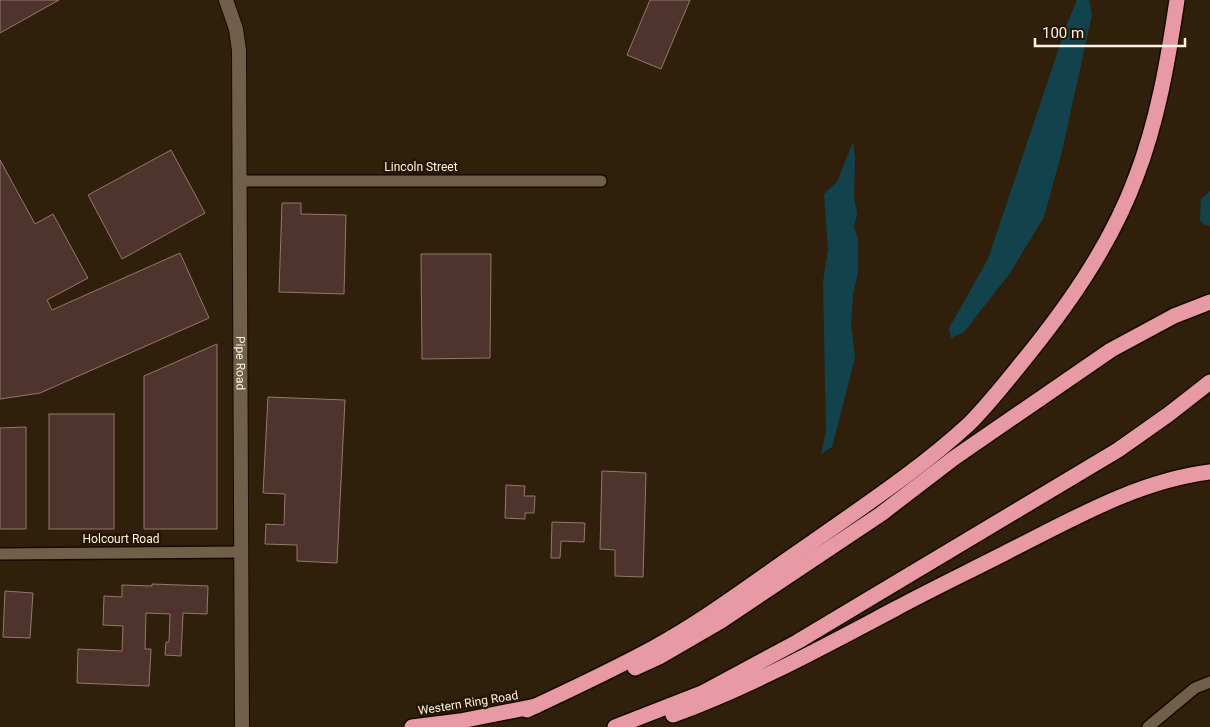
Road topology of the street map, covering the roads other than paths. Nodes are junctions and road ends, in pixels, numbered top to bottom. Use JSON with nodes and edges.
{"nodes":[{"id":1,"x":226,"y":0,"type":"edge"},
{"id":2,"x":1177,"y":0,"type":"edge"},
{"id":3,"x":240,"y":181,"type":"junction"},
{"id":4,"x":601,"y":181,"type":"dead end"},
{"id":5,"x":1210,"y":302,"type":"edge"},
{"id":6,"x":1210,"y":382,"type":"edge"},
{"id":7,"x":1210,"y":472,"type":"edge"},
{"id":8,"x":241,"y":552,"type":"junction"},
{"id":9,"x":0,"y":554,"type":"edge"},
{"id":10,"x":1210,"y":682,"type":"edge"},
{"id":11,"x":527,"y":710,"type":"junction"},
{"id":12,"x":242,"y":727,"type":"edge"},
{"id":13,"x":412,"y":727,"type":"edge"},
{"id":14,"x":615,"y":727,"type":"edge"},
{"id":15,"x":639,"y":727,"type":"edge"},
{"id":16,"x":1148,"y":727,"type":"edge"}],
"edges":[{"from":1,"to":3,"type":"street","name":"Pipe Road"},
{"from":2,"to":11,"type":"highway"},
{"from":3,"to":4,"type":"street","name":"Lincoln Street"},
{"from":3,"to":8,"type":"street","name":"Pipe Road"},
{"from":5,"to":11,"type":"highway"},
{"from":6,"to":14,"type":"highway"},
{"from":7,"to":15,"type":"highway"},
{"from":8,"to":9,"type":"street","name":"Holcourt Road"},
{"from":8,"to":12,"type":"street","name":"Pipe Road"},
{"from":10,"to":16,"type":"street"},
{"from":11,"to":13,"type":"highway","name":"Western Ring Road"}]}
